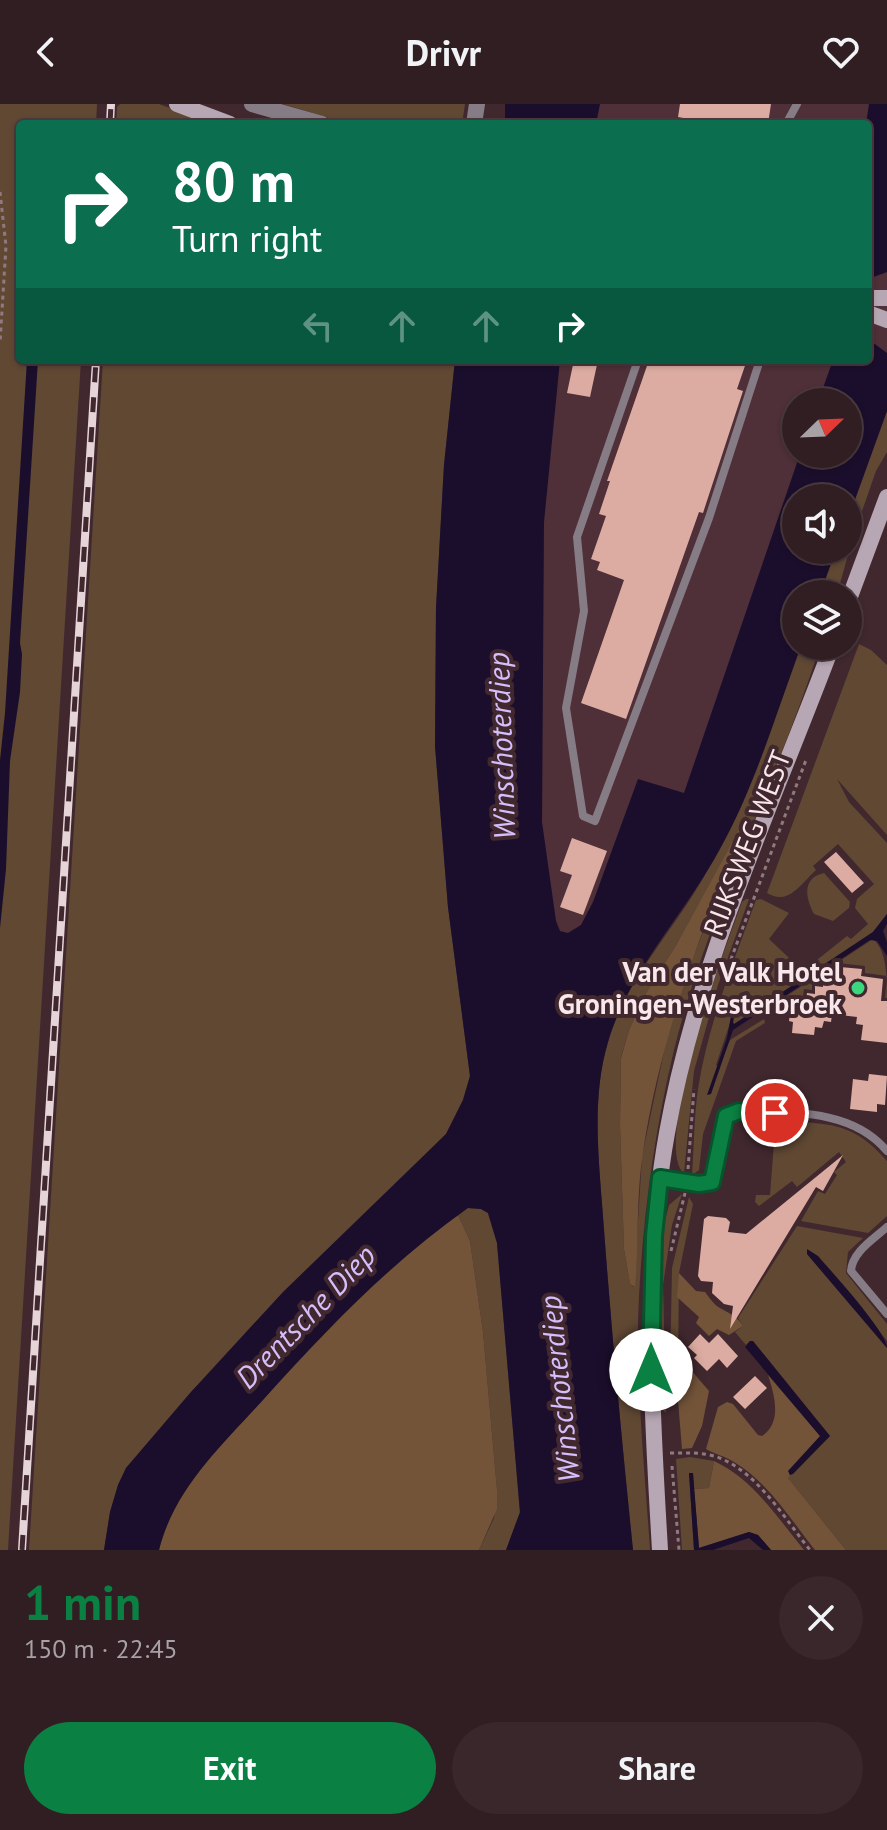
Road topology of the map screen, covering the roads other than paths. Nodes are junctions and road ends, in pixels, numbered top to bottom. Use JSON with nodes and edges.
{"nodes":[{"id":1,"x":177,"y":104,"type":"edge"},
{"id":2,"x":252,"y":104,"type":"edge"},
{"id":3,"x":219,"y":120,"type":"edge"},
{"id":4,"x":308,"y":120,"type":"edge"},
{"id":5,"x":637,"y":364,"type":"edge"},
{"id":6,"x":759,"y":364,"type":"edge"},
{"id":7,"x":887,"y":497,"type":"edge"},
{"id":8,"x":856,"y":580,"type":"edge"},
{"id":9,"x":834,"y":660,"type":"edge"},
{"id":10,"x":887,"y":1151,"type":"edge"},
{"id":11,"x":660,"y":1178,"type":"junction"},
{"id":12,"x":887,"y":1227,"type":"edge"},
{"id":13,"x":887,"y":1314,"type":"edge"},
{"id":14,"x":660,"y":1550,"type":"edge"}],
"edges":[{"from":1,"to":3,"type":"main road"},
{"from":2,"to":4,"type":"street"},
{"from":5,"to":6,"type":"lane"},
{"from":7,"to":8,"type":"main road"},
{"from":9,"to":11,"type":"main road","name":"RIJKSWEG WEST"},
{"from":10,"to":11,"type":"lane"},
{"from":11,"to":14,"type":"main road","name":"RIJKSWEG WEST"},
{"from":12,"to":13,"type":"lane"}]}
